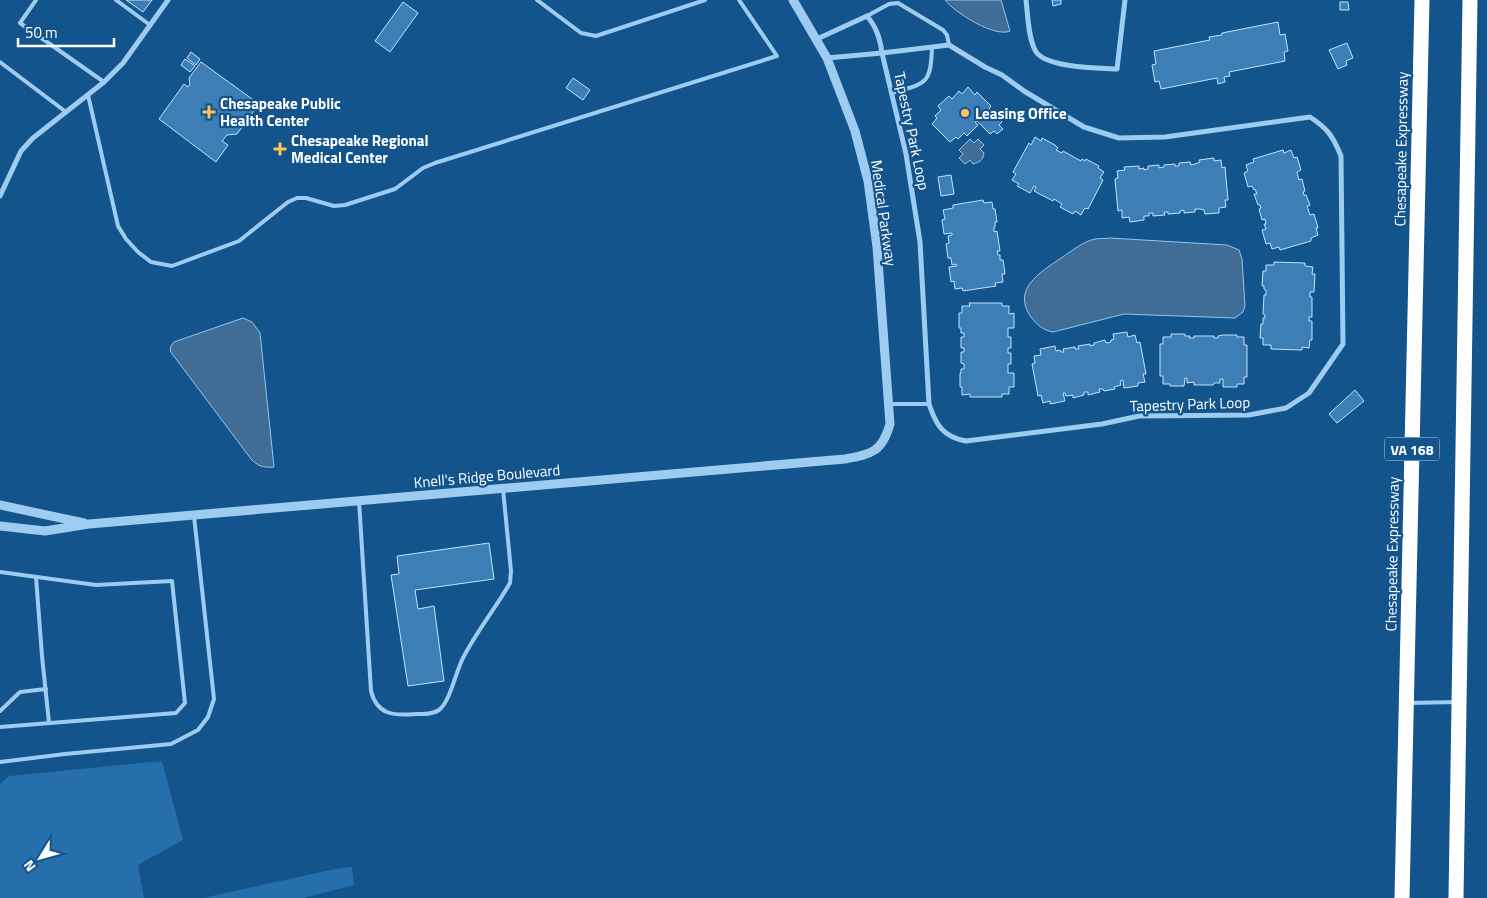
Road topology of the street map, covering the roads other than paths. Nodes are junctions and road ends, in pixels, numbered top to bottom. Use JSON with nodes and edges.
{"nodes":[{"id":1,"x":36,"y":0,"type":"edge"},
{"id":2,"x":116,"y":0,"type":"edge"},
{"id":3,"x":168,"y":0,"type":"edge"},
{"id":4,"x":537,"y":0,"type":"edge"},
{"id":5,"x":705,"y":0,"type":"edge"},
{"id":6,"x":740,"y":0,"type":"edge"},
{"id":7,"x":793,"y":0,"type":"edge"},
{"id":8,"x":1026,"y":0,"type":"edge"},
{"id":9,"x":1125,"y":0,"type":"edge"},
{"id":10,"x":1422,"y":0,"type":"edge"},
{"id":11,"x":1470,"y":0,"type":"edge"},
{"id":12,"x":867,"y":16,"type":"junction"},
{"id":13,"x":150,"y":25,"type":"junction"},
{"id":14,"x":817,"y":39,"type":"junction"},
{"id":15,"x":949,"y":45,"type":"junction"},
{"id":16,"x":932,"y":47,"type":"junction"},
{"id":17,"x":882,"y":53,"type":"junction"},
{"id":18,"x":827,"y":58,"type":"junction"},
{"id":19,"x":0,"y":62,"type":"edge"},
{"id":20,"x":104,"y":82,"type":"junction"},
{"id":21,"x":892,"y":93,"type":"junction"},
{"id":22,"x":88,"y":95,"type":"junction"},
{"id":23,"x":66,"y":112,"type":"junction"},
{"id":24,"x":0,"y":196,"type":"edge"},
{"id":25,"x":889,"y":404,"type":"junction"},
{"id":26,"x":929,"y":404,"type":"junction"},
{"id":27,"x":883,"y":444,"type":"joint"},
{"id":28,"x":503,"y":489,"type":"junction"},
{"id":29,"x":359,"y":501,"type":"junction"},
{"id":30,"x":0,"y":505,"type":"edge"},
{"id":31,"x":194,"y":516,"type":"junction"},
{"id":32,"x":89,"y":524,"type":"junction"},
{"id":33,"x":0,"y":526,"type":"edge"},
{"id":34,"x":0,"y":572,"type":"edge"},
{"id":35,"x":36,"y":577,"type":"junction"},
{"id":36,"x":46,"y":689,"type":"junction"},
{"id":37,"x":1459,"y":702,"type":"junction"},
{"id":38,"x":1406,"y":703,"type":"junction"},
{"id":39,"x":0,"y":711,"type":"edge"},
{"id":40,"x":49,"y":723,"type":"junction"},
{"id":41,"x":0,"y":727,"type":"edge"},
{"id":42,"x":0,"y":762,"type":"edge"},
{"id":43,"x":1402,"y":898,"type":"edge"},
{"id":44,"x":1456,"y":898,"type":"edge"}],
"edges":[{"from":1,"to":20,"type":"lane"},
{"from":2,"to":13,"type":"lane"},
{"from":3,"to":13,"type":"street"},
{"from":4,"to":5,"type":"lane"},
{"from":6,"to":22,"type":"lane"},
{"from":7,"to":14,"type":"street","name":"Medical Parkway"},
{"from":8,"to":9,"type":"street"},
{"from":10,"to":38,"type":"highway","name":"Chesapeake Expressway","number":"VA 168"},
{"from":11,"to":37,"type":"highway"},
{"from":12,"to":14,"type":"street"},
{"from":12,"to":15,"type":"lane"},
{"from":12,"to":17,"type":"street","name":"Tapestry Park Loop"},
{"from":13,"to":20,"type":"street"},
{"from":14,"to":18,"type":"street","name":"Medical Parkway"},
{"from":15,"to":16,"type":"street","name":"Tapestry Park Loop"},
{"from":15,"to":26,"type":"street","name":"Tapestry Park Loop"},
{"from":16,"to":17,"type":"street","name":"Tapestry Park Loop"},
{"from":16,"to":21,"type":"lane"},
{"from":17,"to":18,"type":"street","name":"Tapestry Park Loop"},
{"from":17,"to":21,"type":"street","name":"Tapestry Park Loop"},
{"from":18,"to":25,"type":"street","name":"Medical Parkway"},
{"from":19,"to":23,"type":"lane"},
{"from":20,"to":22,"type":"street"},
{"from":21,"to":26,"type":"street","name":"Tapestry Park Loop"},
{"from":22,"to":23,"type":"street"},
{"from":23,"to":24,"type":"street"},
{"from":25,"to":26,"type":"lane"},
{"from":25,"to":27,"type":"street","name":"Medical Parkway"},
{"from":27,"to":28,"type":"street","name":"Knell's Ridge Boulevard"},
{"from":28,"to":29,"type":"street","name":"Knell's Ridge Boulevard"},
{"from":28,"to":29,"type":"lane"},
{"from":29,"to":31,"type":"street","name":"Knell's Ridge Boulevard"},
{"from":30,"to":32,"type":"street","name":"Knell's Ridge Boulevard"},
{"from":31,"to":32,"type":"street","name":"Knell's Ridge Boulevard"},
{"from":31,"to":42,"type":"lane"},
{"from":32,"to":33,"type":"street","name":"Knell's Ridge Boulevard"},
{"from":34,"to":35,"type":"lane"},
{"from":35,"to":36,"type":"lane"},
{"from":35,"to":40,"type":"lane"},
{"from":36,"to":39,"type":"lane"},
{"from":36,"to":40,"type":"lane"},
{"from":37,"to":38,"type":"lane"},
{"from":37,"to":44,"type":"highway"},
{"from":38,"to":43,"type":"highway","name":"Chesapeake Expressway","number":"VA 168"},
{"from":40,"to":41,"type":"lane"}]}
